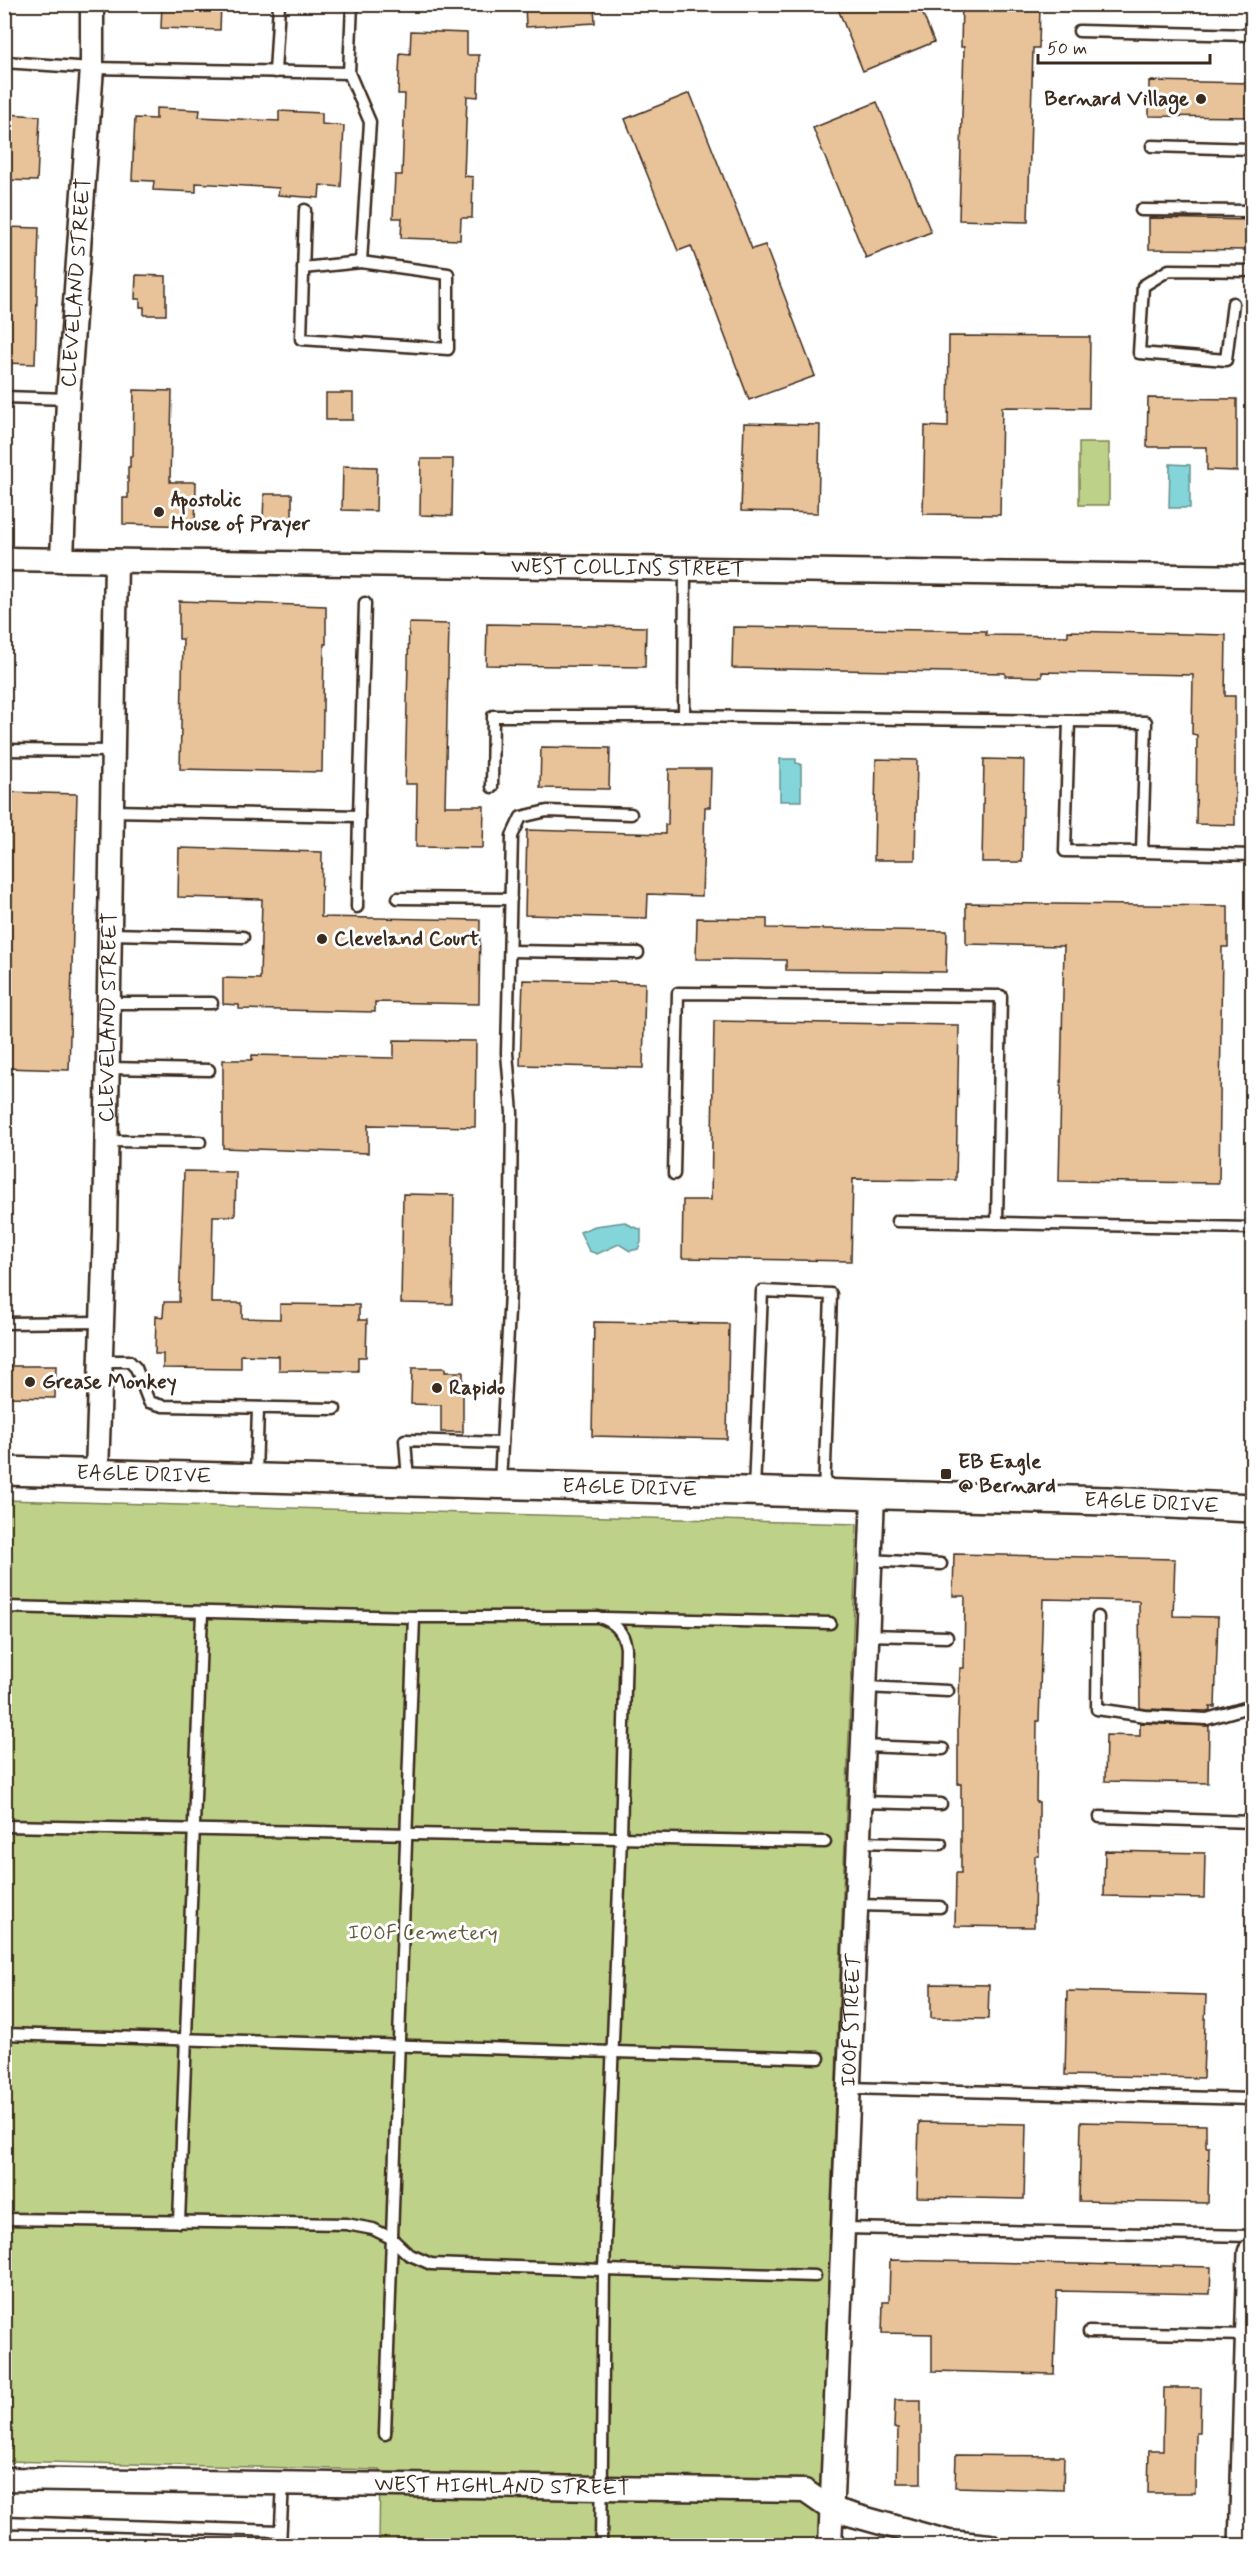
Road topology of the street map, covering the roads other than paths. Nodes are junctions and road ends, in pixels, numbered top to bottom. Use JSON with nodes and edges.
{"nodes":[{"id":1,"x":92,"y":4,"type":"edge"},
{"id":2,"x":279,"y":4,"type":"edge"},
{"id":3,"x":352,"y":4,"type":"edge"},
{"id":4,"x":1079,"y":31,"type":"dead end"},
{"id":5,"x":1251,"y":35,"type":"edge"},
{"id":6,"x":4,"y":62,"type":"edge"},
{"id":7,"x":92,"y":68,"type":"junction"},
{"id":8,"x":275,"y":72,"type":"junction"},
{"id":9,"x":349,"y":73,"type":"junction"},
{"id":10,"x":1152,"y":146,"type":"dead end"},
{"id":11,"x":1252,"y":149,"type":"edge"},
{"id":12,"x":305,"y":210,"type":"dead end"},
{"id":13,"x":1141,"y":210,"type":"dead end"},
{"id":14,"x":1252,"y":211,"type":"edge"},
{"id":15,"x":361,"y":262,"type":"junction"},
{"id":16,"x":303,"y":268,"type":"junction"},
{"id":17,"x":1252,"y":271,"type":"edge"},
{"id":18,"x":1233,"y":303,"type":"dead end"},
{"id":19,"x":4,"y":397,"type":"edge"},
{"id":20,"x":68,"y":399,"type":"junction"},
{"id":21,"x":4,"y":559,"type":"edge"},
{"id":22,"x":62,"y":560,"type":"junction"},
{"id":23,"x":116,"y":561,"type":"junction"},
{"id":24,"x":685,"y":569,"type":"junction"},
{"id":25,"x":1252,"y":577,"type":"edge"},
{"id":26,"x":365,"y":603,"type":"dead end"},
{"id":27,"x":684,"y":716,"type":"junction"},
{"id":28,"x":1069,"y":721,"type":"junction"},
{"id":29,"x":4,"y":750,"type":"edge"},
{"id":30,"x":113,"y":751,"type":"junction"},
{"id":31,"x":492,"y":787,"type":"dead end"},
{"id":32,"x":112,"y":812,"type":"junction"},
{"id":33,"x":631,"y":814,"type":"dead end"},
{"id":34,"x":359,"y":816,"type":"junction"},
{"id":35,"x":1142,"y":852,"type":"junction"},
{"id":36,"x":1252,"y":855,"type":"edge"},
{"id":37,"x":398,"y":898,"type":"dead end"},
{"id":38,"x":511,"y":899,"type":"junction"},
{"id":39,"x":357,"y":907,"type":"dead end"},
{"id":40,"x":110,"y":934,"type":"junction"},
{"id":41,"x":243,"y":937,"type":"dead end"},
{"id":42,"x":510,"y":951,"type":"junction"},
{"id":43,"x":638,"y":953,"type":"dead end"},
{"id":44,"x":109,"y":1003,"type":"junction"},
{"id":45,"x":212,"y":1003,"type":"dead end"},
{"id":46,"x":108,"y":1068,"type":"junction"},
{"id":47,"x":209,"y":1070,"type":"dead end"},
{"id":48,"x":106,"y":1142,"type":"junction"},
{"id":49,"x":200,"y":1142,"type":"dead end"},
{"id":50,"x":674,"y":1174,"type":"dead end"},
{"id":51,"x":897,"y":1221,"type":"dead end"},
{"id":52,"x":997,"y":1223,"type":"junction"},
{"id":53,"x":1252,"y":1228,"type":"edge"},
{"id":54,"x":102,"y":1322,"type":"junction"},
{"id":55,"x":4,"y":1323,"type":"edge"},
{"id":56,"x":101,"y":1361,"type":"junction"},
{"id":57,"x":258,"y":1408,"type":"junction"},
{"id":58,"x":335,"y":1409,"type":"dead end"},
{"id":59,"x":502,"y":1443,"type":"junction"},
{"id":60,"x":4,"y":1471,"type":"edge"},
{"id":61,"x":97,"y":1473,"type":"junction"},
{"id":62,"x":256,"y":1480,"type":"junction"},
{"id":63,"x":408,"y":1484,"type":"junction"},
{"id":64,"x":500,"y":1486,"type":"junction"},
{"id":65,"x":754,"y":1493,"type":"junction"},
{"id":66,"x":824,"y":1494,"type":"junction"},
{"id":67,"x":873,"y":1496,"type":"junction"},
{"id":68,"x":1252,"y":1508,"type":"edge"},
{"id":69,"x":870,"y":1560,"type":"junction"},
{"id":70,"x":941,"y":1564,"type":"dead end"},
{"id":71,"x":4,"y":1606,"type":"edge"},
{"id":72,"x":202,"y":1612,"type":"junction"},
{"id":73,"x":414,"y":1617,"type":"junction"},
{"id":74,"x":1098,"y":1617,"type":"dead end"},
{"id":75,"x":604,"y":1618,"type":"junction"},
{"id":76,"x":830,"y":1623,"type":"dead end"},
{"id":77,"x":867,"y":1635,"type":"junction"},
{"id":78,"x":947,"y":1637,"type":"dead end"},
{"id":79,"x":865,"y":1687,"type":"junction"},
{"id":80,"x":948,"y":1691,"type":"dead end"},
{"id":81,"x":1252,"y":1706,"type":"edge"},
{"id":82,"x":862,"y":1746,"type":"junction"},
{"id":83,"x":943,"y":1749,"type":"dead end"},
{"id":84,"x":860,"y":1802,"type":"junction"},
{"id":85,"x":942,"y":1804,"type":"dead end"},
{"id":86,"x":1100,"y":1817,"type":"dead end"},
{"id":87,"x":1252,"y":1822,"type":"edge"},
{"id":88,"x":4,"y":1826,"type":"edge"},
{"id":89,"x":194,"y":1829,"type":"junction"},
{"id":90,"x":406,"y":1833,"type":"junction"},
{"id":91,"x":621,"y":1836,"type":"junction"},
{"id":92,"x":825,"y":1842,"type":"dead end"},
{"id":93,"x":858,"y":1842,"type":"junction"},
{"id":94,"x":941,"y":1844,"type":"dead end"},
{"id":95,"x":856,"y":1905,"type":"junction"},
{"id":96,"x":940,"y":1907,"type":"dead end"},
{"id":97,"x":4,"y":2034,"type":"edge"},
{"id":98,"x":186,"y":2040,"type":"junction"},
{"id":99,"x":399,"y":2047,"type":"junction"},
{"id":100,"x":612,"y":2053,"type":"junction"},
{"id":101,"x":819,"y":2058,"type":"dead end"},
{"id":102,"x":848,"y":2088,"type":"junction"},
{"id":103,"x":1252,"y":2099,"type":"edge"},
{"id":104,"x":4,"y":2219,"type":"edge"},
{"id":105,"x":179,"y":2222,"type":"junction"},
{"id":106,"x":842,"y":2228,"type":"junction"},
{"id":107,"x":1252,"y":2236,"type":"edge"},
{"id":108,"x":391,"y":2238,"type":"junction"},
{"id":109,"x":1252,"y":2253,"type":"edge"},
{"id":110,"x":604,"y":2270,"type":"junction"},
{"id":111,"x":815,"y":2276,"type":"dead end"},
{"id":112,"x":1089,"y":2332,"type":"dead end"},
{"id":113,"x":1250,"y":2335,"type":"junction"},
{"id":114,"x":385,"y":2434,"type":"dead end"},
{"id":115,"x":4,"y":2479,"type":"edge"},
{"id":116,"x":283,"y":2482,"type":"junction"},
{"id":117,"x":603,"y":2487,"type":"junction"},
{"id":118,"x":831,"y":2509,"type":"junction"},
{"id":119,"x":4,"y":2522,"type":"edge"},
{"id":120,"x":280,"y":2531,"type":"junction"},
{"id":121,"x":280,"y":2546,"type":"edge"},
{"id":122,"x":601,"y":2546,"type":"edge"},
{"id":123,"x":830,"y":2546,"type":"edge"},
{"id":124,"x":990,"y":2546,"type":"edge"},
{"id":125,"x":1243,"y":2546,"type":"edge"}],
"edges":[{"from":1,"to":7,"type":"street","name":"CLEVELAND STREET"},
{"from":2,"to":8,"type":"lane"},
{"from":3,"to":9,"type":"lane"},
{"from":4,"to":5,"type":"lane"},
{"from":6,"to":7,"type":"lane"},
{"from":7,"to":8,"type":"lane"},
{"from":7,"to":20,"type":"street","name":"CLEVELAND STREET"},
{"from":8,"to":9,"type":"lane"},
{"from":9,"to":15,"type":"lane"},
{"from":10,"to":11,"type":"lane"},
{"from":12,"to":16,"type":"lane"},
{"from":13,"to":14,"type":"lane"},
{"from":15,"to":16,"type":"lane"},
{"from":15,"to":16,"type":"lane"},
{"from":17,"to":18,"type":"lane"},
{"from":19,"to":20,"type":"lane"},
{"from":20,"to":22,"type":"street","name":"CLEVELAND STREET"},
{"from":21,"to":22,"type":"street","name":"WEST COLLINS STREET"},
{"from":22,"to":23,"type":"street","name":"WEST COLLINS STREET"},
{"from":23,"to":24,"type":"street","name":"WEST COLLINS STREET"},
{"from":23,"to":30,"type":"street","name":"CLEVELAND STREET"},
{"from":24,"to":25,"type":"street","name":"WEST COLLINS STREET"},
{"from":24,"to":27,"type":"lane"},
{"from":26,"to":34,"type":"lane"},
{"from":27,"to":28,"type":"lane"},
{"from":27,"to":31,"type":"lane"},
{"from":28,"to":35,"type":"lane"},
{"from":28,"to":35,"type":"lane"},
{"from":29,"to":30,"type":"lane"},
{"from":30,"to":32,"type":"street","name":"CLEVELAND STREET"},
{"from":32,"to":34,"type":"lane"},
{"from":32,"to":40,"type":"street","name":"CLEVELAND STREET"},
{"from":33,"to":38,"type":"lane"},
{"from":34,"to":39,"type":"lane"},
{"from":35,"to":36,"type":"lane"},
{"from":37,"to":38,"type":"lane"},
{"from":38,"to":42,"type":"lane"},
{"from":40,"to":41,"type":"lane"},
{"from":40,"to":44,"type":"street","name":"CLEVELAND STREET"},
{"from":42,"to":43,"type":"lane"},
{"from":42,"to":59,"type":"lane"},
{"from":44,"to":45,"type":"lane"},
{"from":44,"to":46,"type":"street","name":"CLEVELAND STREET"},
{"from":46,"to":47,"type":"lane"},
{"from":46,"to":48,"type":"street","name":"CLEVELAND STREET"},
{"from":48,"to":49,"type":"lane"},
{"from":48,"to":54,"type":"street","name":"CLEVELAND STREET"},
{"from":50,"to":52,"type":"lane"},
{"from":51,"to":52,"type":"lane"},
{"from":52,"to":53,"type":"lane"},
{"from":54,"to":55,"type":"lane"},
{"from":54,"to":56,"type":"street","name":"CLEVELAND STREET"},
{"from":56,"to":57,"type":"lane"},
{"from":56,"to":61,"type":"street","name":"CLEVELAND STREET"},
{"from":57,"to":58,"type":"lane"},
{"from":57,"to":62,"type":"lane"},
{"from":59,"to":63,"type":"lane"},
{"from":59,"to":64,"type":"lane"},
{"from":60,"to":61,"type":"street","name":"EAGLE DRIVE"},
{"from":61,"to":62,"type":"street","name":"EAGLE DRIVE"},
{"from":62,"to":63,"type":"street","name":"EAGLE DRIVE"},
{"from":63,"to":64,"type":"street","name":"EAGLE DRIVE"},
{"from":64,"to":65,"type":"street","name":"EAGLE DRIVE"},
{"from":65,"to":66,"type":"street","name":"EAGLE DRIVE"},
{"from":65,"to":66,"type":"lane"},
{"from":66,"to":67,"type":"street","name":"EAGLE DRIVE"},
{"from":67,"to":68,"type":"street","name":"EAGLE DRIVE"},
{"from":67,"to":69,"type":"street","name":"IOOF STREET"},
{"from":69,"to":70,"type":"lane"},
{"from":69,"to":77,"type":"street","name":"IOOF STREET"},
{"from":71,"to":72,"type":"lane"},
{"from":72,"to":73,"type":"lane"},
{"from":72,"to":89,"type":"lane"},
{"from":73,"to":75,"type":"lane"},
{"from":73,"to":90,"type":"lane"},
{"from":74,"to":81,"type":"lane"},
{"from":75,"to":76,"type":"lane"},
{"from":75,"to":91,"type":"lane"},
{"from":77,"to":78,"type":"lane"},
{"from":77,"to":79,"type":"street","name":"IOOF STREET"},
{"from":79,"to":80,"type":"lane"},
{"from":79,"to":82,"type":"street","name":"IOOF STREET"},
{"from":82,"to":83,"type":"lane"},
{"from":82,"to":84,"type":"street","name":"IOOF STREET"},
{"from":84,"to":85,"type":"lane"},
{"from":84,"to":93,"type":"street","name":"IOOF STREET"},
{"from":86,"to":87,"type":"lane"},
{"from":88,"to":89,"type":"lane"},
{"from":89,"to":90,"type":"lane"},
{"from":89,"to":98,"type":"lane"},
{"from":90,"to":91,"type":"lane"},
{"from":90,"to":99,"type":"lane"},
{"from":91,"to":92,"type":"lane"},
{"from":91,"to":100,"type":"lane"},
{"from":93,"to":94,"type":"lane"},
{"from":93,"to":95,"type":"street","name":"IOOF STREET"},
{"from":95,"to":96,"type":"lane"},
{"from":95,"to":102,"type":"street","name":"IOOF STREET"},
{"from":97,"to":98,"type":"lane"},
{"from":98,"to":99,"type":"lane"},
{"from":98,"to":105,"type":"lane"},
{"from":99,"to":100,"type":"lane"},
{"from":99,"to":108,"type":"lane"},
{"from":100,"to":101,"type":"lane"},
{"from":100,"to":110,"type":"lane"},
{"from":102,"to":103,"type":"lane"},
{"from":102,"to":106,"type":"street","name":"IOOF STREET"},
{"from":104,"to":105,"type":"lane"},
{"from":105,"to":108,"type":"lane"},
{"from":106,"to":107,"type":"lane"},
{"from":106,"to":118,"type":"street","name":"IOOF STREET"},
{"from":108,"to":110,"type":"lane"},
{"from":108,"to":114,"type":"lane"},
{"from":109,"to":113,"type":"street"},
{"from":110,"to":111,"type":"lane"},
{"from":110,"to":117,"type":"lane"},
{"from":112,"to":113,"type":"lane"},
{"from":113,"to":125,"type":"street"},
{"from":115,"to":116,"type":"street","name":"WEST HIGHLAND STREET"},
{"from":116,"to":117,"type":"street","name":"WEST HIGHLAND STREET"},
{"from":116,"to":120,"type":"lane"},
{"from":117,"to":118,"type":"street","name":"WEST HIGHLAND STREET"},
{"from":117,"to":122,"type":"lane"},
{"from":118,"to":123,"type":"street","name":"IOOF STREET"},
{"from":118,"to":124,"type":"street","name":"WEST HIGHLAND STREET"},
{"from":119,"to":120,"type":"lane"},
{"from":120,"to":121,"type":"lane"}]}
